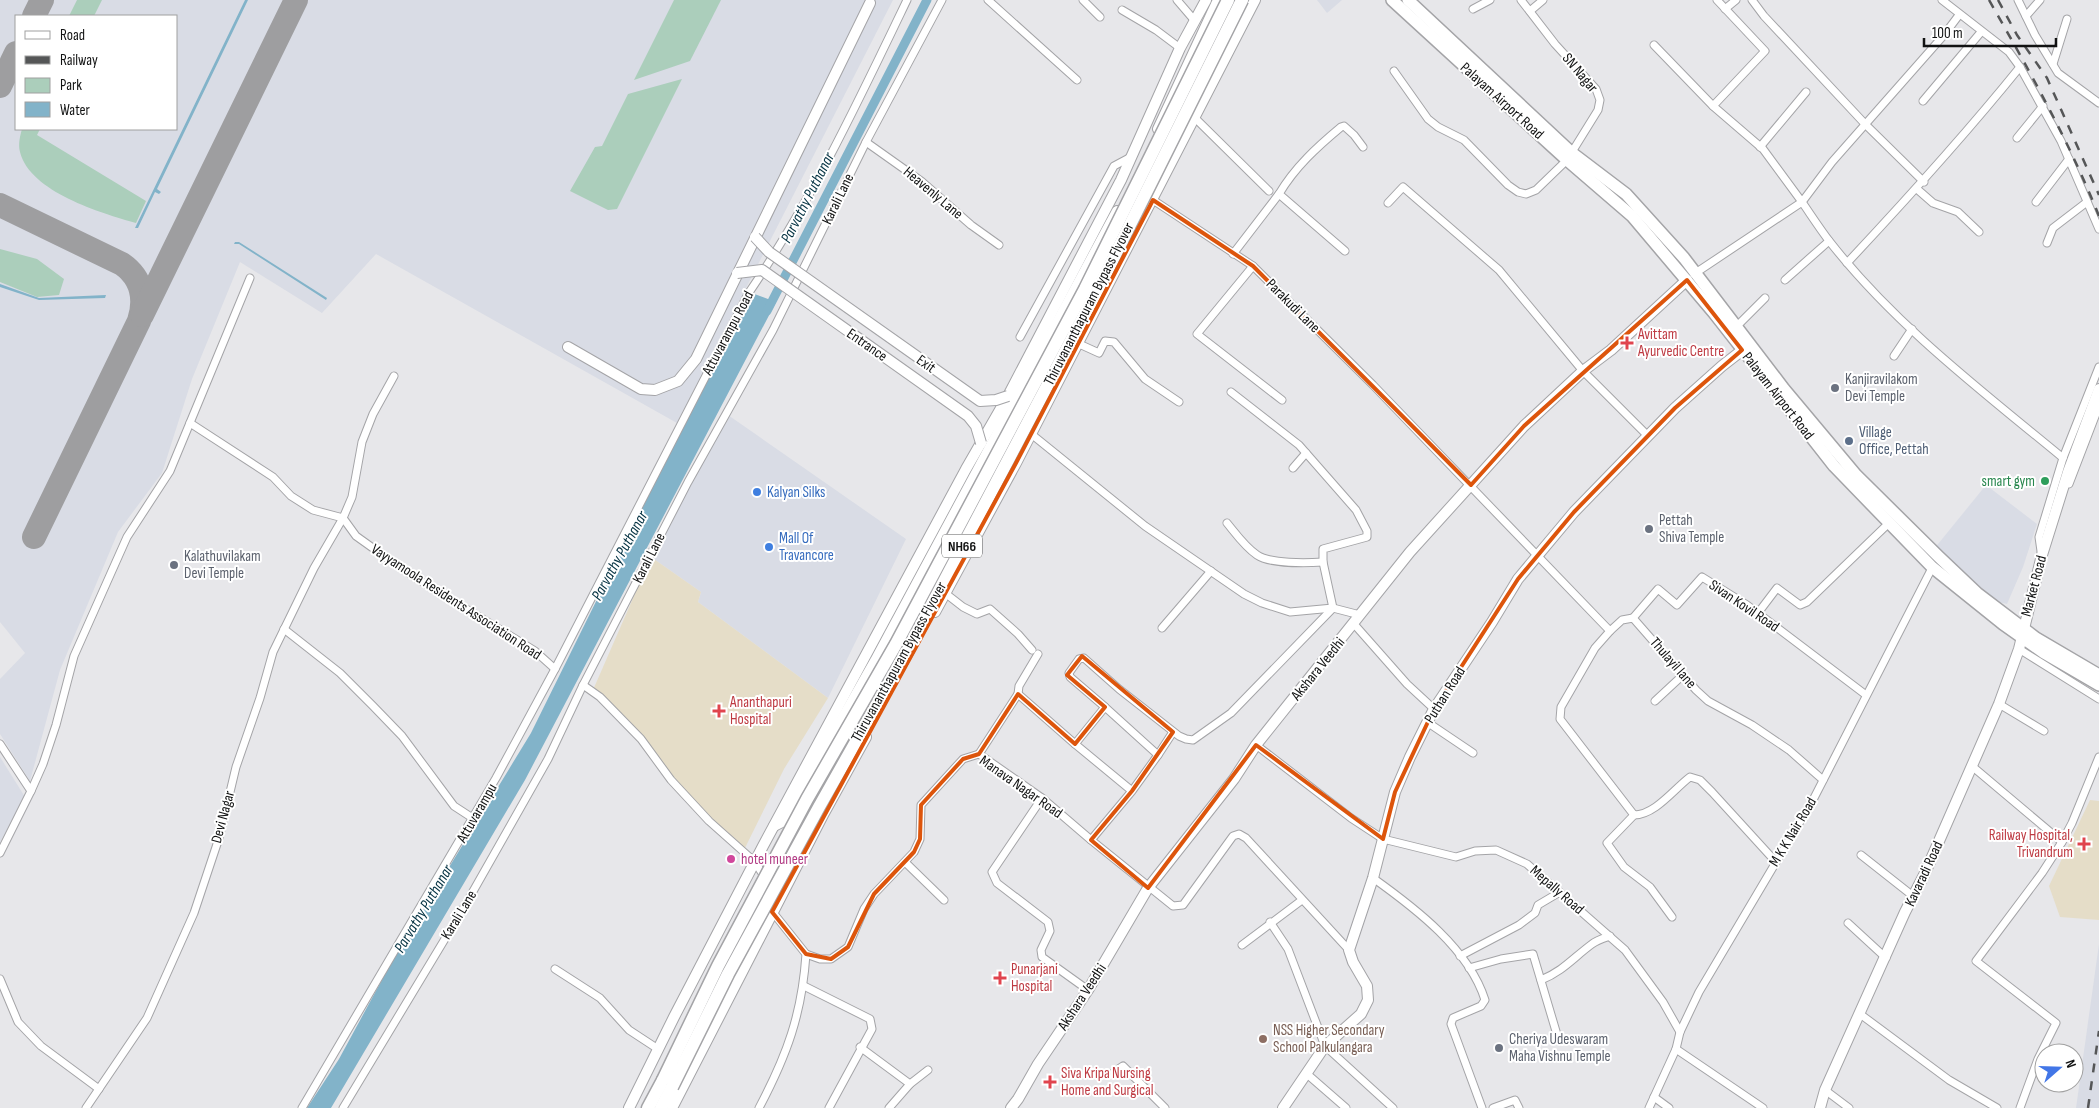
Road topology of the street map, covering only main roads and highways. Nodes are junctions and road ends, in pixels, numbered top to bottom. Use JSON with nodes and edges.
{"nodes":[{"id":1,"x":1228,"y":0,"type":"edge"},
{"id":2,"x":1242,"y":0,"type":"edge"},
{"id":3,"x":1392,"y":0,"type":"edge"},
{"id":4,"x":1408,"y":0,"type":"edge"},
{"id":5,"x":1570,"y":156,"type":"junction"},
{"id":6,"x":1691,"y":276,"type":"junction"},
{"id":7,"x":1746,"y":347,"type":"junction"},
{"id":8,"x":1936,"y":562,"type":"junction"},
{"id":9,"x":2022,"y":630,"type":"junction"},
{"id":10,"x":2099,"y":675,"type":"edge"},
{"id":11,"x":2099,"y":686,"type":"edge"},
{"id":12,"x":667,"y":1084,"type":"junction"},
{"id":13,"x":648,"y":1108,"type":"edge"},
{"id":14,"x":661,"y":1108,"type":"edge"}],
"edges":[{"from":1,"to":12,"type":"highway","name":"Thiruvananthapuram Bypass Flyover","number":"NH66","bridge":true},
{"from":2,"to":12,"type":"highway","name":"Thiruvananthapuram Bypass Flyover","number":"NH66","bridge":true},
{"from":3,"to":5,"type":"main road","name":"Palayam Airport Road"},
{"from":4,"to":5,"type":"main road","name":"Palayam Airport Road"},
{"from":5,"to":6,"type":"main road","name":"Palayam Airport Road"},
{"from":6,"to":7,"type":"main road","name":"Palayam Airport Road"},
{"from":6,"to":7,"type":"main road","name":"Palayam Airport Road"},
{"from":7,"to":8,"type":"main road","name":"Palayam Airport Road"},
{"from":7,"to":8,"type":"main road","name":"Palayam Airport Road"},
{"from":8,"to":9,"type":"main road","name":"Palayam Airport Road"},
{"from":9,"to":10,"type":"main road","name":"Palayam Airport Road"},
{"from":9,"to":11,"type":"main road","name":"Palayam Airport Road"},
{"from":12,"to":13,"type":"highway","name":"Thiruvananthapuram Bypass Flyover","number":"NH66"},
{"from":12,"to":14,"type":"highway","name":"Thiruvananthapuram Bypass Flyover","number":"NH66"}]}
